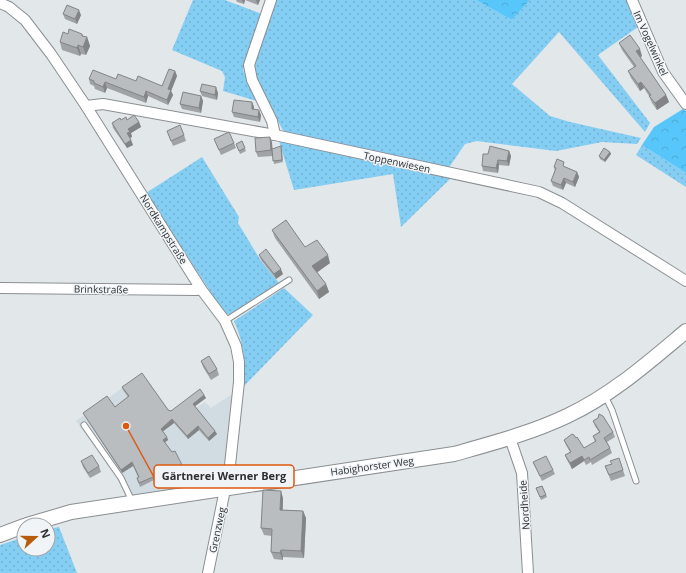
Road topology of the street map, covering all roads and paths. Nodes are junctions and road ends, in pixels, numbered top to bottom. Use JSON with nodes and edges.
{"nodes":[{"id":1,"x":271,"y":0,"type":"edge"},
{"id":2,"x":632,"y":0,"type":"edge"},
{"id":3,"x":0,"y":3,"type":"edge"},
{"id":4,"x":686,"y":104,"type":"edge"},
{"id":5,"x":86,"y":106,"type":"junction"},
{"id":6,"x":275,"y":135,"type":"junction"},
{"id":7,"x":289,"y":280,"type":"dead end"},
{"id":8,"x":686,"y":281,"type":"edge"},
{"id":9,"x":0,"y":288,"type":"edge"},
{"id":10,"x":202,"y":289,"type":"junction"},
{"id":11,"x":225,"y":321,"type":"junction"},
{"id":12,"x":686,"y":331,"type":"edge"},
{"id":13,"x":605,"y":395,"type":"junction"},
{"id":14,"x":84,"y":425,"type":"dead end"},
{"id":15,"x":510,"y":438,"type":"junction"},
{"id":16,"x":636,"y":481,"type":"dead end"},
{"id":17,"x":226,"y":488,"type":"junction"},
{"id":18,"x":132,"y":502,"type":"junction"},
{"id":19,"x":54,"y":517,"type":"edge"},
{"id":20,"x":16,"y":529,"type":"edge"},
{"id":21,"x":0,"y":535,"type":"edge"},
{"id":22,"x":208,"y":573,"type":"edge"},
{"id":23,"x":528,"y":573,"type":"edge"}],
"edges":[{"from":1,"to":6,"type":"street"},
{"from":2,"to":4,"type":"street","name":"Im Vogelwinkel"},
{"from":3,"to":5,"type":"street","name":"Nordkampstraße"},
{"from":5,"to":6,"type":"street","name":"Toppenwiesen"},
{"from":5,"to":10,"type":"street","name":"Nordkampstraße"},
{"from":6,"to":8,"type":"street","name":"Toppenwiesen"},
{"from":7,"to":11,"type":"lane"},
{"from":9,"to":10,"type":"street","name":"Brinkstraße"},
{"from":10,"to":11,"type":"street","name":"Nordkampstraße"},
{"from":11,"to":17,"type":"street","name":"Nordkampstraße"},
{"from":12,"to":13,"type":"street","name":"Habighorster Weg"},
{"from":13,"to":15,"type":"street","name":"Habighorster Weg"},
{"from":13,"to":16,"type":"lane"},
{"from":14,"to":18,"type":"lane"},
{"from":15,"to":17,"type":"street","name":"Habighorster Weg"},
{"from":15,"to":23,"type":"street","name":"Nordheide"},
{"from":17,"to":18,"type":"street","name":"Habighorster Weg"},
{"from":17,"to":22,"type":"street","name":"Grenzweg"},
{"from":18,"to":19,"type":"street","name":"Habighorster Weg"},
{"from":20,"to":21,"type":"street"}]}
